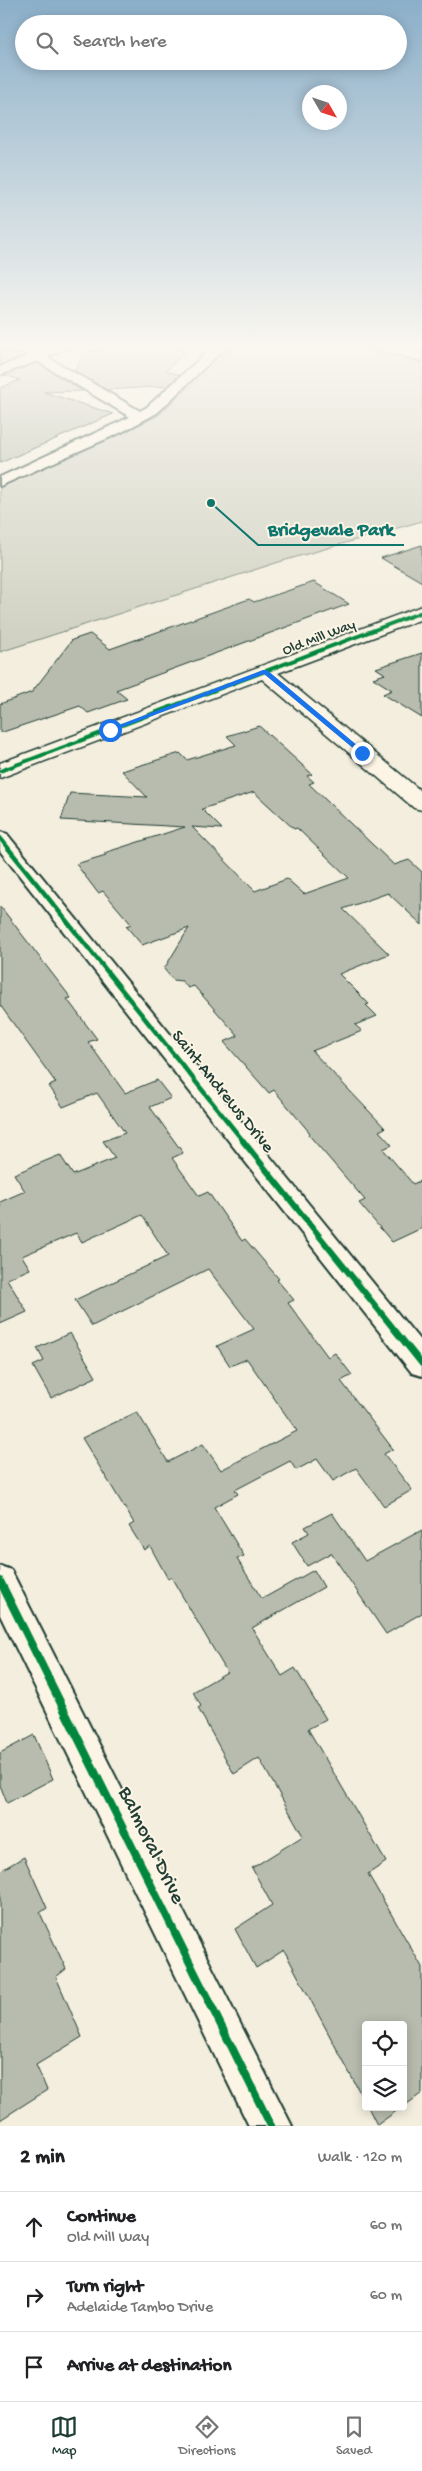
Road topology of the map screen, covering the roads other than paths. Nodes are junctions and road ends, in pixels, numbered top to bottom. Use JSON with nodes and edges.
{"nodes":[{"id":1,"x":84,"y":443,"type":"edge"},
{"id":2,"x":0,"y":482,"type":"edge"},
{"id":3,"x":422,"y":612,"type":"edge"},
{"id":4,"x":265,"y":672,"type":"junction"},
{"id":5,"x":0,"y":770,"type":"edge"},
{"id":6,"x":422,"y":803,"type":"edge"},
{"id":7,"x":0,"y":838,"type":"edge"},
{"id":8,"x":422,"y":1364,"type":"edge"},
{"id":9,"x":0,"y":1581,"type":"edge"},
{"id":10,"x":271,"y":2126,"type":"edge"}],
"edges":[{"from":1,"to":2,"type":"street"},
{"from":3,"to":4,"type":"street","name":"Old Mill Way"},
{"from":4,"to":5,"type":"street","name":"Old Mill Way"},
{"from":4,"to":6,"type":"street"},
{"from":7,"to":8,"type":"street","name":"Saint Andrews Drive"},
{"from":9,"to":10,"type":"street","name":"Balmoral Drive"}]}
